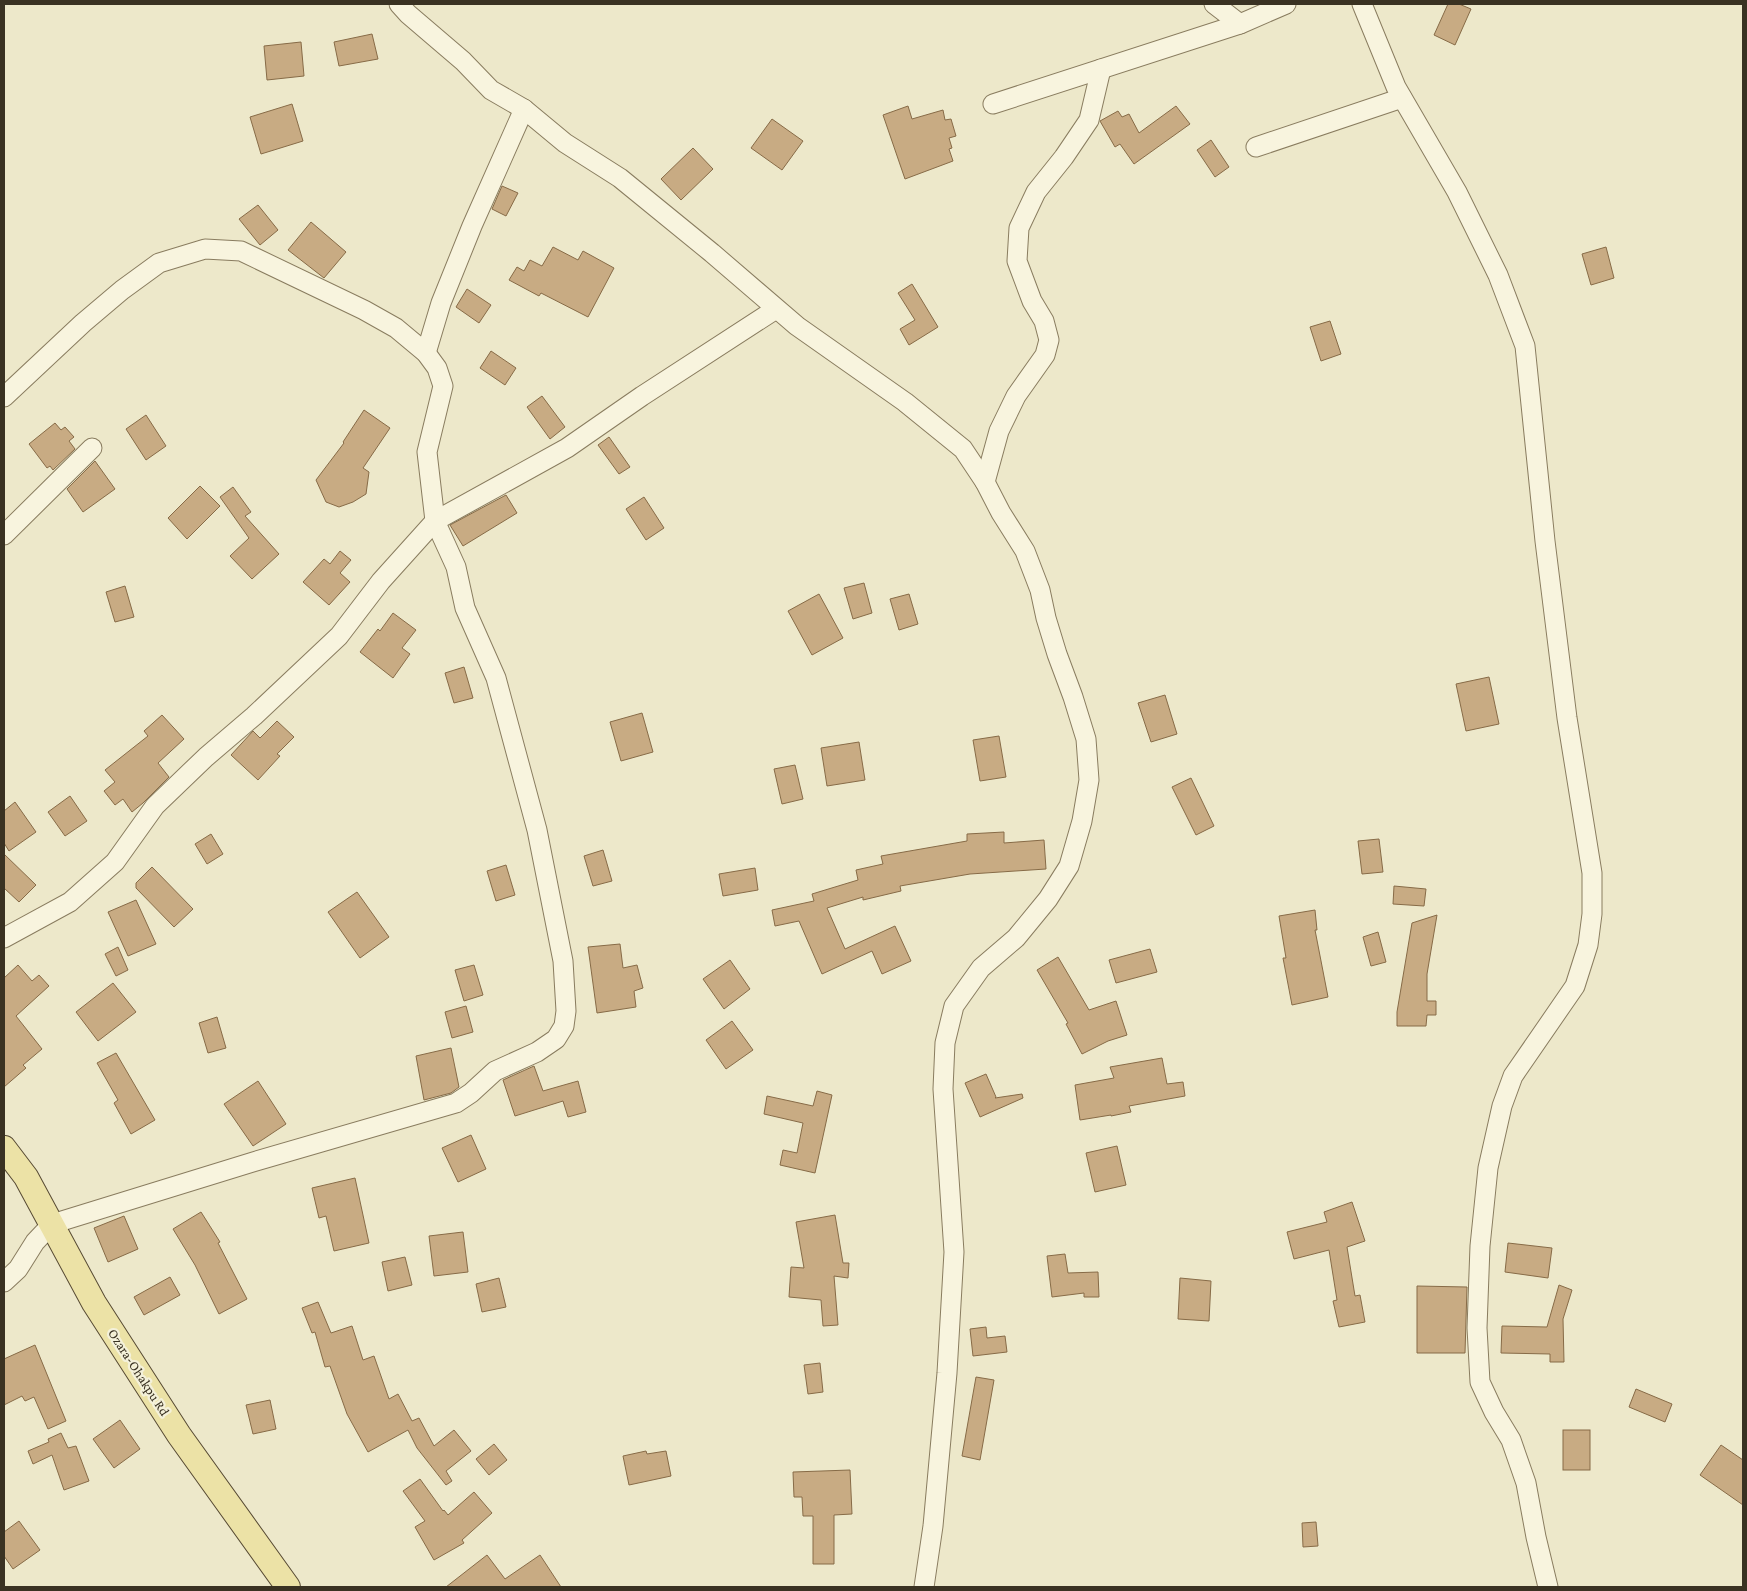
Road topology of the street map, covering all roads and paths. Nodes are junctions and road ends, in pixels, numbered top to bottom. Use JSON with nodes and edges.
{"nodes":[{"id":1,"x":399,"y":4,"type":"edge"},
{"id":2,"x":1214,"y":4,"type":"edge"},
{"id":3,"x":1286,"y":4,"type":"edge"},
{"id":4,"x":1362,"y":4,"type":"edge"},
{"id":5,"x":1240,"y":24,"type":"junction"},
{"id":6,"x":1101,"y":69,"type":"junction"},
{"id":7,"x":1402,"y":98,"type":"junction"},
{"id":8,"x":993,"y":104,"type":"dead end"},
{"id":9,"x":524,"y":109,"type":"junction"},
{"id":10,"x":1256,"y":147,"type":"dead end"},
{"id":11,"x":776,"y":309,"type":"junction"},
{"id":12,"x":426,"y":353,"type":"junction"},
{"id":13,"x":4,"y":397,"type":"edge"},
{"id":14,"x":92,"y":448,"type":"dead end"},
{"id":15,"x":986,"y":482,"type":"junction"},
{"id":16,"x":435,"y":521,"type":"junction"},
{"id":17,"x":4,"y":535,"type":"edge"},
{"id":18,"x":4,"y":938,"type":"edge"},
{"id":19,"x":4,"y":1148,"type":"edge"},
{"id":20,"x":52,"y":1224,"type":"junction"},
{"id":21,"x":4,"y":1282,"type":"edge"},
{"id":22,"x":926,"y":1586,"type":"edge"},
{"id":23,"x":288,"y":1587,"type":"edge"},
{"id":24,"x":1548,"y":1587,"type":"edge"}],
"edges":[{"from":1,"to":9,"type":"street"},
{"from":2,"to":5,"type":"street"},
{"from":3,"to":5,"type":"street"},
{"from":4,"to":7,"type":"street"},
{"from":5,"to":6,"type":"street"},
{"from":6,"to":8,"type":"street"},
{"from":6,"to":15,"type":"street"},
{"from":7,"to":10,"type":"street"},
{"from":7,"to":24,"type":"street"},
{"from":9,"to":11,"type":"street"},
{"from":9,"to":12,"type":"street"},
{"from":11,"to":15,"type":"street"},
{"from":11,"to":16,"type":"street"},
{"from":12,"to":13,"type":"street"},
{"from":12,"to":16,"type":"street"},
{"from":14,"to":17,"type":"street"},
{"from":15,"to":22,"type":"street"},
{"from":16,"to":18,"type":"street"},
{"from":16,"to":20,"type":"street"},
{"from":19,"to":20,"type":"main road","name":"Ozara-Ohakpu Rd"},
{"from":20,"to":21,"type":"street"},
{"from":20,"to":23,"type":"main road","name":"Ozara-Ohakpu Rd"}]}
